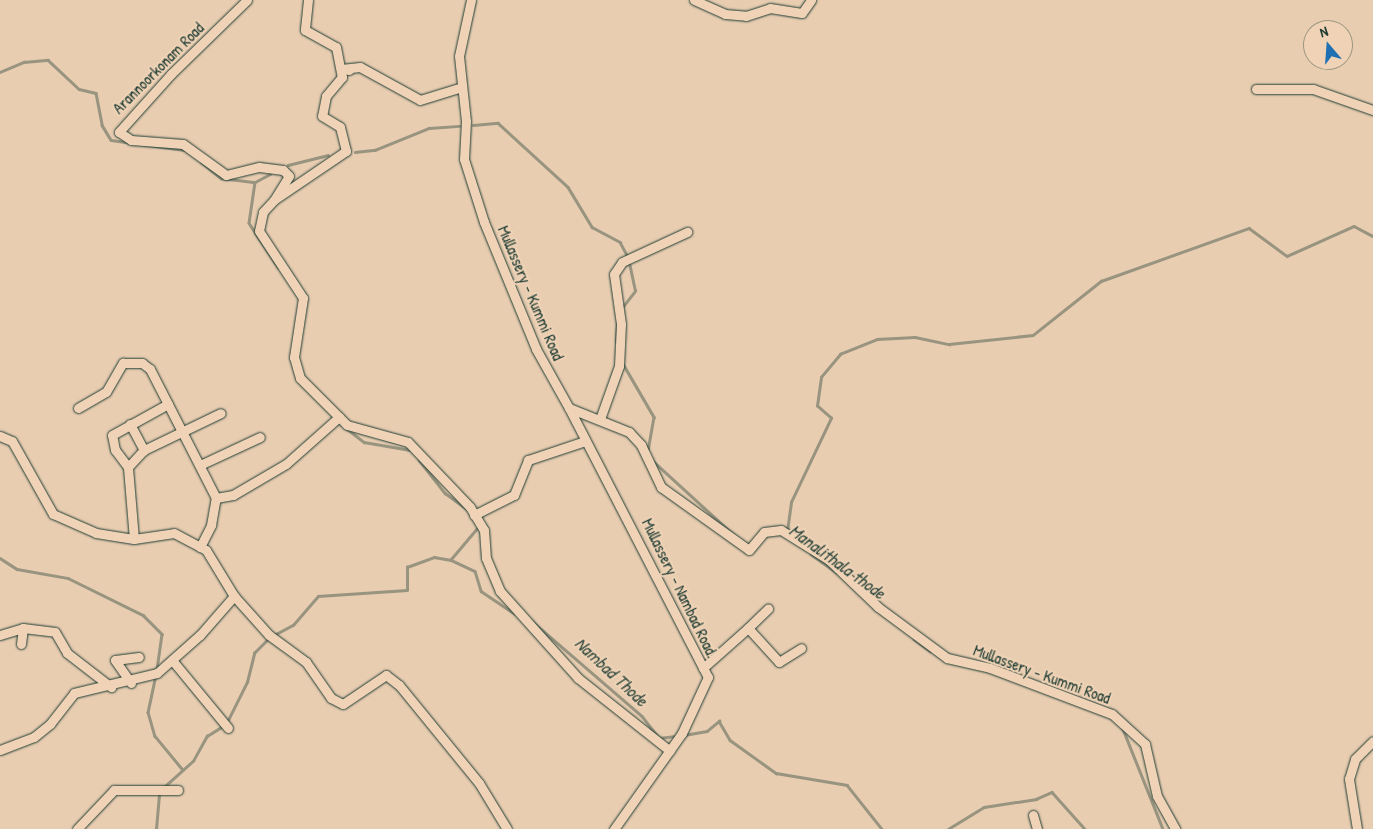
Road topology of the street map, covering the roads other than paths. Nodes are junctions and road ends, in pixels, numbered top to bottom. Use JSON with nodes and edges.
{"nodes":[{"id":1,"x":247,"y":0,"type":"edge"},
{"id":2,"x":308,"y":0,"type":"edge"},
{"id":3,"x":472,"y":0,"type":"edge"},
{"id":4,"x":694,"y":0,"type":"edge"},
{"id":5,"x":811,"y":0,"type":"edge"},
{"id":6,"x":345,"y":69,"type":"junction"},
{"id":7,"x":462,"y":87,"type":"junction"},
{"id":8,"x":1256,"y":88,"type":"dead end"},
{"id":9,"x":1373,"y":110,"type":"edge"},
{"id":10,"x":274,"y":200,"type":"junction"},
{"id":11,"x":687,"y":232,"type":"dead end"},
{"id":12,"x":168,"y":404,"type":"junction"},
{"id":13,"x":78,"y":408,"type":"dead end"},
{"id":14,"x":569,"y":408,"type":"junction"},
{"id":15,"x":221,"y":413,"type":"dead end"},
{"id":16,"x":339,"y":416,"type":"junction"},
{"id":17,"x":600,"y":419,"type":"junction"},
{"id":18,"x":130,"y":424,"type":"junction"},
{"id":19,"x":180,"y":430,"type":"junction"},
{"id":20,"x":0,"y":436,"type":"edge"},
{"id":21,"x":260,"y":437,"type":"dead end"},
{"id":22,"x":585,"y":442,"type":"junction"},
{"id":23,"x":144,"y":450,"type":"junction"},
{"id":24,"x":200,"y":465,"type":"junction"},
{"id":25,"x":128,"y":467,"type":"junction"},
{"id":26,"x":216,"y":498,"type":"junction"},
{"id":27,"x":474,"y":515,"type":"junction"},
{"id":28,"x":134,"y":539,"type":"junction"},
{"id":29,"x":200,"y":547,"type":"junction"},
{"id":30,"x":234,"y":596,"type":"junction"},
{"id":31,"x":768,"y":609,"type":"dead end"},
{"id":32,"x":23,"y":628,"type":"junction"},
{"id":33,"x":748,"y":628,"type":"junction"},
{"id":34,"x":0,"y":635,"type":"edge"},
{"id":35,"x":21,"y":644,"type":"dead end"},
{"id":36,"x":800,"y":648,"type":"dead end"},
{"id":37,"x":139,"y":657,"type":"dead end"},
{"id":38,"x":172,"y":660,"type":"junction"},
{"id":39,"x":703,"y":668,"type":"junction"},
{"id":40,"x":131,"y":683,"type":"junction"},
{"id":41,"x":111,"y":687,"type":"junction"},
{"id":42,"x":228,"y":728,"type":"dead end"},
{"id":43,"x":1373,"y":741,"type":"edge"},
{"id":44,"x":0,"y":750,"type":"edge"},
{"id":45,"x":670,"y":751,"type":"junction"},
{"id":46,"x":178,"y":790,"type":"dead end"},
{"id":47,"x":1033,"y":815,"type":"dead end"},
{"id":48,"x":77,"y":829,"type":"edge"},
{"id":49,"x":506,"y":829,"type":"edge"},
{"id":50,"x":614,"y":829,"type":"edge"},
{"id":51,"x":1037,"y":829,"type":"edge"},
{"id":52,"x":1176,"y":829,"type":"edge"},
{"id":53,"x":1357,"y":829,"type":"edge"}],
"edges":[{"from":1,"to":10,"type":"street","name":"Arannoorkonam Road"},
{"from":2,"to":6,"type":"street"},
{"from":3,"to":7,"type":"street","name":"Mullassery - Kummi Road"},
{"from":4,"to":5,"type":"street"},
{"from":6,"to":7,"type":"street"},
{"from":6,"to":10,"type":"street","name":"Arannoorkonam Road"},
{"from":7,"to":14,"type":"street","name":"Mullassery - Kummi Road"},
{"from":8,"to":9,"type":"street"},
{"from":10,"to":16,"type":"street","name":"Arannoorkonam Road"},
{"from":11,"to":17,"type":"street"},
{"from":12,"to":13,"type":"street"},
{"from":12,"to":18,"type":"street"},
{"from":12,"to":19,"type":"street"},
{"from":14,"to":17,"type":"street","name":"Mullassery - Kummi Road"},
{"from":14,"to":22,"type":"street","name":"Mullassery - Nambad Road."},
{"from":15,"to":19,"type":"street"},
{"from":16,"to":26,"type":"street"},
{"from":16,"to":27,"type":"street","name":"Arannoorkonam Road"},
{"from":17,"to":52,"type":"street","name":"Mullassery - Kummi Road"},
{"from":18,"to":23,"type":"street"},
{"from":18,"to":25,"type":"street"},
{"from":19,"to":23,"type":"street"},
{"from":19,"to":24,"type":"street"},
{"from":20,"to":28,"type":"street"},
{"from":21,"to":24,"type":"street"},
{"from":22,"to":27,"type":"street"},
{"from":22,"to":39,"type":"street","name":"Mullassery - Nambad Road."},
{"from":23,"to":25,"type":"street"},
{"from":24,"to":26,"type":"street"},
{"from":25,"to":28,"type":"street"},
{"from":26,"to":29,"type":"street"},
{"from":27,"to":45,"type":"street","name":"Arannoorkonam Road"},
{"from":28,"to":29,"type":"street"},
{"from":29,"to":30,"type":"street"},
{"from":30,"to":38,"type":"street"},
{"from":30,"to":49,"type":"street"},
{"from":31,"to":33,"type":"street"},
{"from":32,"to":34,"type":"street"},
{"from":32,"to":35,"type":"street"},
{"from":32,"to":41,"type":"street"},
{"from":33,"to":36,"type":"street"},
{"from":33,"to":39,"type":"street"},
{"from":37,"to":40,"type":"street"},
{"from":38,"to":40,"type":"street"},
{"from":38,"to":42,"type":"street"},
{"from":39,"to":45,"type":"street","name":"Mullassery - Nambad Road."},
{"from":40,"to":41,"type":"street"},
{"from":41,"to":44,"type":"street"},
{"from":43,"to":53,"type":"street"},
{"from":45,"to":50,"type":"street","name":"Mullassery - Nambad Road."},
{"from":46,"to":48,"type":"street"},
{"from":47,"to":51,"type":"street"}]}
